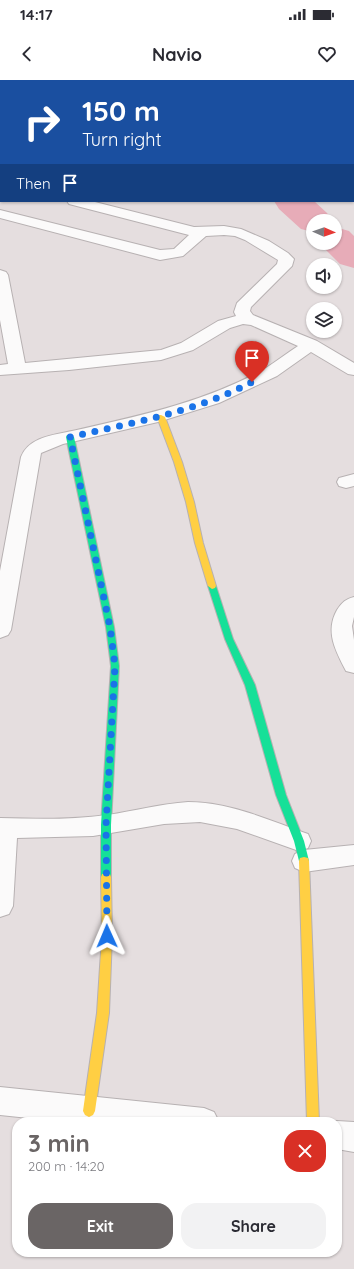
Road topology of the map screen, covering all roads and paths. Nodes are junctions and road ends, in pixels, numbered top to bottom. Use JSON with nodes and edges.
{"nodes":[{"id":1,"x":78,"y":202,"type":"edge"},
{"id":2,"x":2,"y":219,"type":"edge"},
{"id":3,"x":202,"y":232,"type":"junction"},
{"id":4,"x":0,"y":275,"type":"edge"},
{"id":5,"x":247,"y":318,"type":"junction"},
{"id":6,"x":311,"y":345,"type":"junction"},
{"id":7,"x":17,"y":369,"type":"junction"},
{"id":8,"x":0,"y":370,"type":"edge"},
{"id":9,"x":354,"y":370,"type":"edge"},
{"id":10,"x":161,"y":417,"type":"junction"},
{"id":11,"x":70,"y":437,"type":"junction"},
{"id":12,"x":354,"y":604,"type":"edge"},
{"id":13,"x":0,"y":630,"type":"edge"},
{"id":14,"x":354,"y":665,"type":"edge"},
{"id":15,"x":106,"y":825,"type":"junction"},
{"id":16,"x":2,"y":828,"type":"edge"},
{"id":17,"x":302,"y":851,"type":"junction"},
{"id":18,"x":354,"y":855,"type":"edge"},
{"id":19,"x":0,"y":906,"type":"edge"},
{"id":20,"x":0,"y":1101,"type":"edge"},
{"id":21,"x":89,"y":1111,"type":"junction"},
{"id":22,"x":152,"y":1117,"type":"edge"},
{"id":23,"x":313,"y":1117,"type":"edge"},
{"id":24,"x":342,"y":1136,"type":"edge"},
{"id":25,"x":354,"y":1137,"type":"edge"}],
"edges":[{"from":1,"to":3,"type":"street"},
{"from":2,"to":3,"type":"street"},
{"from":3,"to":5,"type":"street"},
{"from":4,"to":7,"type":"street"},
{"from":5,"to":6,"type":"street"},
{"from":5,"to":7,"type":"street"},
{"from":6,"to":9,"type":"street"},
{"from":6,"to":10,"type":"street"},
{"from":7,"to":8,"type":"street"},
{"from":10,"to":11,"type":"street"},
{"from":10,"to":17,"type":"street"},
{"from":11,"to":13,"type":"street"},
{"from":11,"to":15,"type":"street"},
{"from":12,"to":14,"type":"street"},
{"from":15,"to":16,"type":"street"},
{"from":15,"to":17,"type":"street"},
{"from":15,"to":21,"type":"street"},
{"from":16,"to":19,"type":"street"},
{"from":17,"to":18,"type":"street"},
{"from":17,"to":23,"type":"street"},
{"from":20,"to":21,"type":"street"},
{"from":21,"to":22,"type":"street"},
{"from":24,"to":25,"type":"street"}]}
